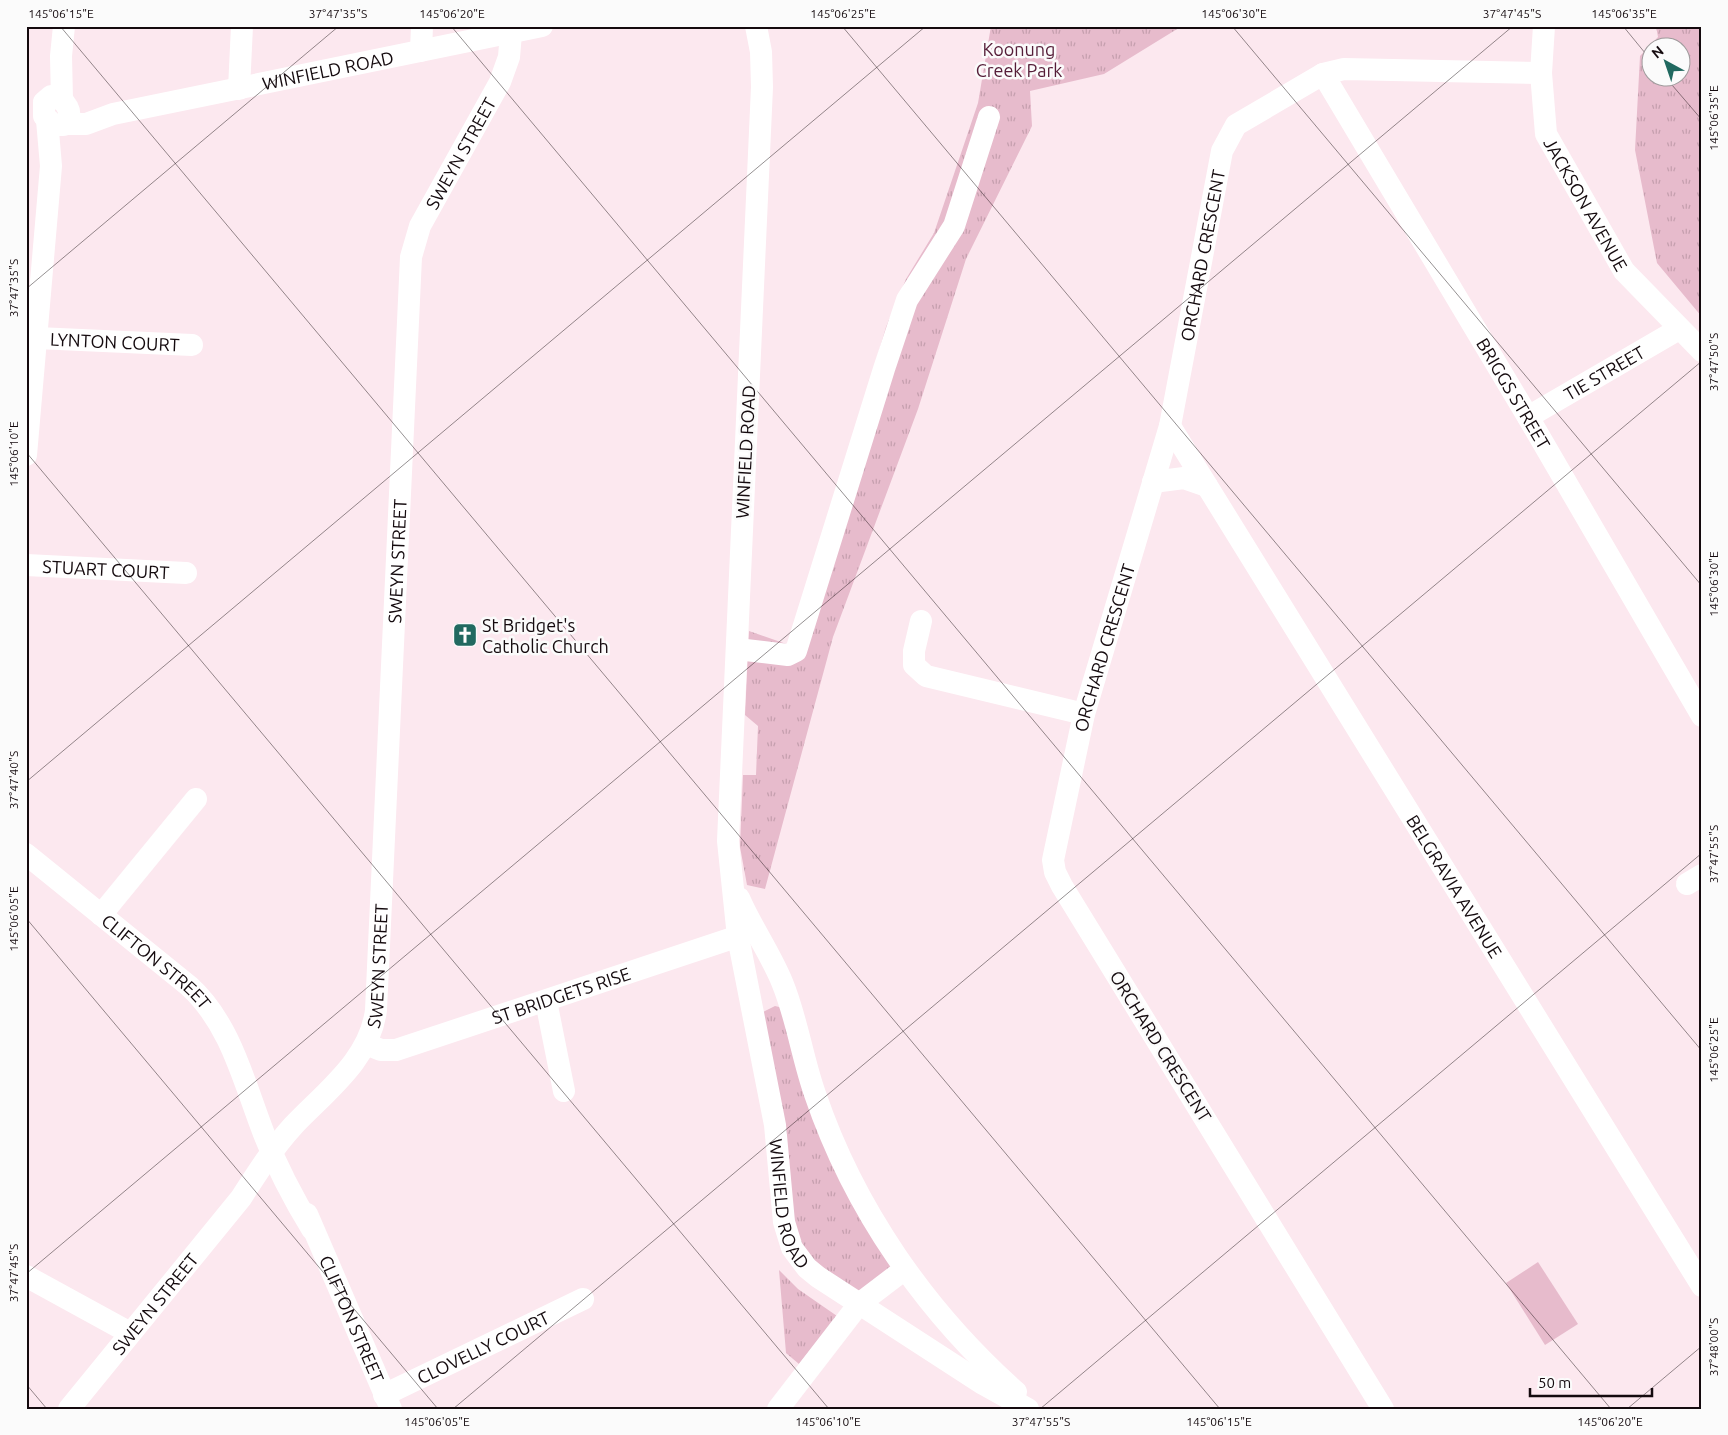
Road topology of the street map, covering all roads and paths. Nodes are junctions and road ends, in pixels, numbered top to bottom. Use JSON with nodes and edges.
{"nodes":[{"id":1,"x":64,"y":26,"type":"edge"},
{"id":2,"x":242,"y":26,"type":"edge"},
{"id":3,"x":422,"y":26,"type":"edge"},
{"id":4,"x":542,"y":26,"type":"edge"},
{"id":5,"x":756,"y":26,"type":"edge"},
{"id":6,"x":1544,"y":26,"type":"edge"},
{"id":7,"x":511,"y":33,"type":"junction"},
{"id":8,"x":421,"y":51,"type":"junction"},
{"id":9,"x":1541,"y":73,"type":"junction"},
{"id":10,"x":1324,"y":74,"type":"junction"},
{"id":11,"x":239,"y":89,"type":"junction"},
{"id":12,"x":49,"y":110,"type":"edge"},
{"id":13,"x":989,"y":117,"type":"dead end"},
{"id":14,"x":1680,"y":329,"type":"junction"},
{"id":15,"x":37,"y":338,"type":"junction"},
{"id":16,"x":192,"y":345,"type":"dead end"},
{"id":17,"x":1702,"y":351,"type":"edge"},
{"id":18,"x":30,"y":370,"type":"edge"},
{"id":19,"x":1528,"y":417,"type":"junction"},
{"id":20,"x":1170,"y":426,"type":"junction"},
{"id":21,"x":26,"y":455,"type":"edge"},
{"id":22,"x":1153,"y":482,"type":"junction"},
{"id":23,"x":1207,"y":486,"type":"junction"},
{"id":24,"x":26,"y":565,"type":"edge"},
{"id":25,"x":186,"y":573,"type":"dead end"},
{"id":26,"x":922,"y":621,"type":"dead end"},
{"id":27,"x":737,"y":649,"type":"junction"},
{"id":28,"x":1084,"y":714,"type":"junction"},
{"id":29,"x":1702,"y":716,"type":"edge"},
{"id":30,"x":196,"y":800,"type":"dead end"},
{"id":31,"x":26,"y":854,"type":"edge"},
{"id":32,"x":101,"y":916,"type":"junction"},
{"id":33,"x":746,"y":934,"type":"junction"},
{"id":34,"x":546,"y":1001,"type":"junction"},
{"id":35,"x":366,"y":1044,"type":"junction"},
{"id":36,"x":564,"y":1091,"type":"dead end"},
{"id":37,"x":278,"y":1153,"type":"junction"},
{"id":38,"x":905,"y":1269,"type":"junction"},
{"id":39,"x":26,"y":1276,"type":"edge"},
{"id":40,"x":1702,"y":1286,"type":"edge"},
{"id":41,"x":582,"y":1299,"type":"dead end"},
{"id":42,"x":859,"y":1304,"type":"junction"},
{"id":43,"x":130,"y":1334,"type":"junction"},
{"id":44,"x":387,"y":1402,"type":"edge"},
{"id":45,"x":69,"y":1409,"type":"edge"},
{"id":46,"x":778,"y":1409,"type":"edge"},
{"id":47,"x":1028,"y":1409,"type":"edge"},
{"id":48,"x":1034,"y":1409,"type":"edge"},
{"id":49,"x":1383,"y":1409,"type":"edge"}],
"edges":[{"from":1,"to":12,"type":"street"},
{"from":2,"to":11,"type":"street"},
{"from":3,"to":8,"type":"street"},
{"from":4,"to":7,"type":"street","name":"WINFIELD ROAD"},
{"from":5,"to":27,"type":"street","name":"WINFIELD ROAD"},
{"from":6,"to":9,"type":"street","name":"JACKSON AVENUE"},
{"from":7,"to":8,"type":"street","name":"WINFIELD ROAD"},
{"from":7,"to":35,"type":"street","name":"SWEYN STREET"},
{"from":8,"to":11,"type":"street","name":"WINFIELD ROAD"},
{"from":9,"to":10,"type":"street","name":"ORCHARD CRESCENT"},
{"from":9,"to":14,"type":"street","name":"JACKSON AVENUE"},
{"from":10,"to":19,"type":"street","name":"BRIGGS STREET"},
{"from":10,"to":20,"type":"street","name":"ORCHARD CRESCENT"},
{"from":11,"to":12,"type":"street","name":"WINFIELD ROAD"},
{"from":12,"to":15,"type":"street"},
{"from":13,"to":27,"type":"street"},
{"from":14,"to":17,"type":"street","name":"JACKSON AVENUE"},
{"from":14,"to":19,"type":"street","name":"TIE STREET"},
{"from":15,"to":16,"type":"street","name":"LYNTON COURT"},
{"from":15,"to":18,"type":"street"},
{"from":18,"to":21,"type":"street"},
{"from":19,"to":29,"type":"street","name":"BRIGGS STREET"},
{"from":20,"to":22,"type":"street","name":"ORCHARD CRESCENT"},
{"from":20,"to":23,"type":"street","name":"BELGRAVIA AVENUE"},
{"from":22,"to":23,"type":"street"},
{"from":22,"to":28,"type":"street","name":"ORCHARD CRESCENT"},
{"from":23,"to":40,"type":"street","name":"BELGRAVIA AVENUE"},
{"from":24,"to":25,"type":"street","name":"STUART COURT"},
{"from":26,"to":28,"type":"street"},
{"from":27,"to":33,"type":"street","name":"WINFIELD ROAD"},
{"from":28,"to":49,"type":"street","name":"ORCHARD CRESCENT"},
{"from":30,"to":32,"type":"street"},
{"from":31,"to":32,"type":"street","name":"CLIFTON STREET"},
{"from":32,"to":37,"type":"street","name":"CLIFTON STREET"},
{"from":33,"to":34,"type":"street","name":"ST BRIDGETS RISE"},
{"from":33,"to":38,"type":"street","name":"WINFIELD ROAD"},
{"from":33,"to":42,"type":"street","name":"WINFIELD ROAD"},
{"from":34,"to":35,"type":"street","name":"ST BRIDGETS RISE"},
{"from":34,"to":36,"type":"street"},
{"from":35,"to":37,"type":"street","name":"SWEYN STREET"},
{"from":37,"to":43,"type":"street","name":"SWEYN STREET"},
{"from":37,"to":44,"type":"street","name":"CLIFTON STREET"},
{"from":38,"to":42,"type":"street"},
{"from":38,"to":48,"type":"street","name":"WINFIELD ROAD"},
{"from":39,"to":43,"type":"street"},
{"from":41,"to":44,"type":"street","name":"CLOVELLY COURT"},
{"from":42,"to":46,"type":"street"},
{"from":42,"to":47,"type":"street","name":"WINFIELD ROAD"},
{"from":43,"to":45,"type":"street","name":"SWEYN STREET"}]}
